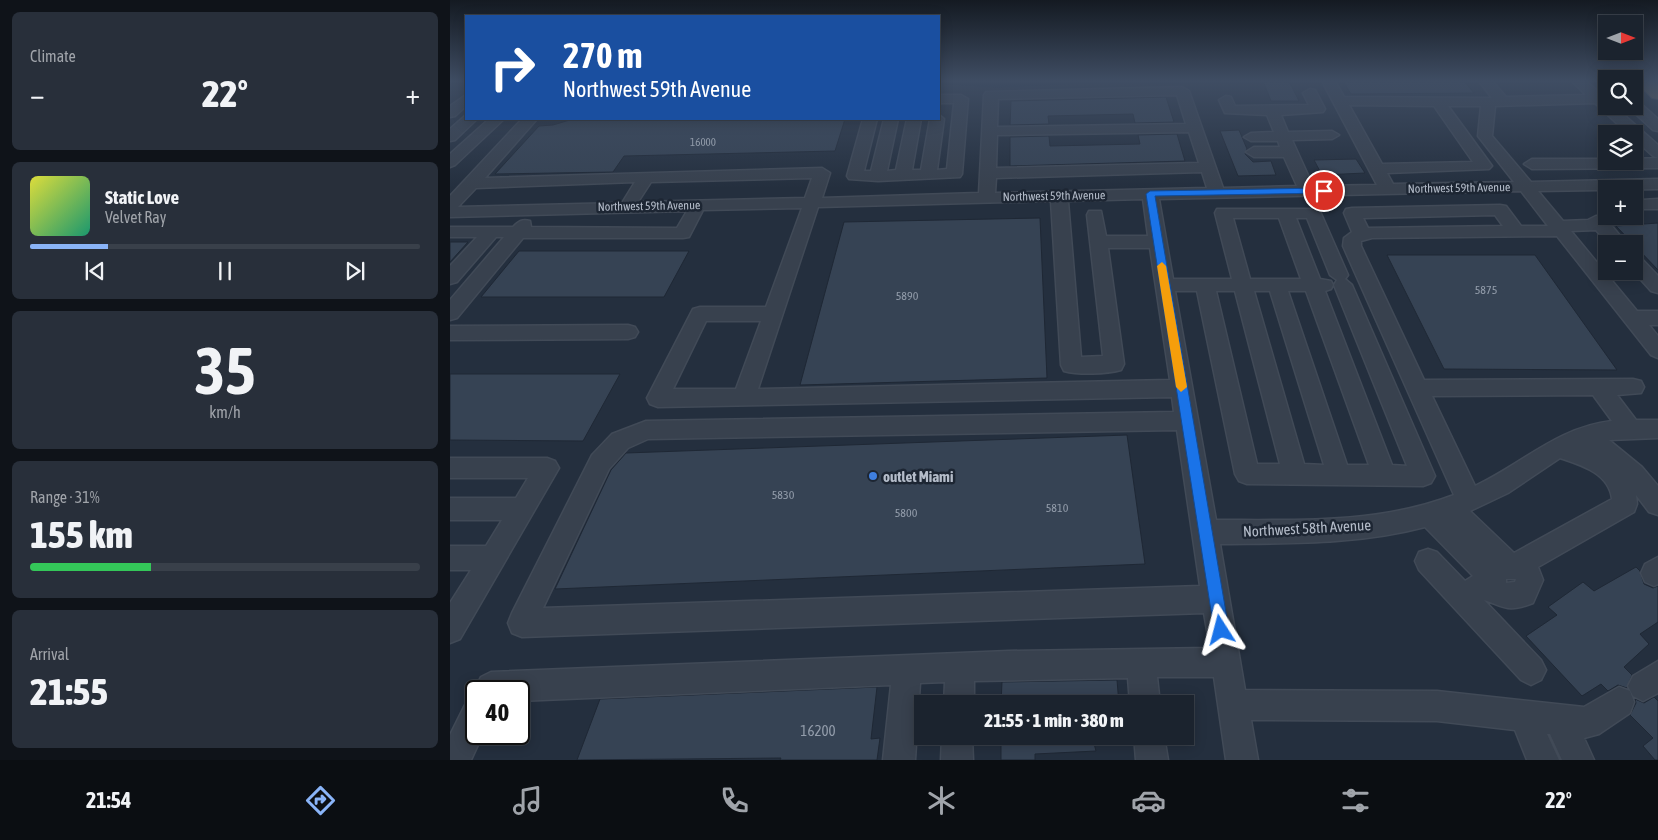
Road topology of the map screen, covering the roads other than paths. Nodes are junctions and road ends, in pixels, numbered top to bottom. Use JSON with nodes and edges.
{"nodes":[{"id":1,"x":959,"y":116,"type":"edge"},
{"id":2,"x":990,"y":116,"type":"edge"},
{"id":3,"x":1190,"y":116,"type":"edge"},
{"id":4,"x":1274,"y":116,"type":"edge"},
{"id":5,"x":1348,"y":116,"type":"edge"},
{"id":6,"x":1448,"y":116,"type":"edge"},
{"id":7,"x":1491,"y":116,"type":"edge"},
{"id":8,"x":1620,"y":116,"type":"edge"},
{"id":9,"x":1647,"y":116,"type":"edge"},
{"id":10,"x":469,"y":120,"type":"edge"},
{"id":11,"x":496,"y":120,"type":"edge"},
{"id":12,"x":529,"y":120,"type":"edge"},
{"id":13,"x":870,"y":120,"type":"edge"},
{"id":14,"x":891,"y":120,"type":"edge"},
{"id":15,"x":914,"y":120,"type":"edge"},
{"id":16,"x":937,"y":120,"type":"edge"},
{"id":17,"x":1658,"y":126,"type":"edge"},
{"id":18,"x":1194,"y":128,"type":"junction"},
{"id":19,"x":990,"y":131,"type":"junction"},
{"id":20,"x":1332,"y":135,"type":"dead end"},
{"id":21,"x":1251,"y":136,"type":"dead end"},
{"id":22,"x":1283,"y":136,"type":"junction"},
{"id":23,"x":450,"y":137,"type":"edge"},
{"id":24,"x":1254,"y":152,"type":"dead end"},
{"id":25,"x":1290,"y":152,"type":"junction"},
{"id":26,"x":1658,"y":153,"type":"edge"},
{"id":27,"x":450,"y":162,"type":"edge"},
{"id":28,"x":1658,"y":162,"type":"edge"},
{"id":29,"x":1532,"y":164,"type":"dead end"},
{"id":30,"x":1208,"y":167,"type":"junction"},
{"id":31,"x":1377,"y":170,"type":"junction"},
{"id":32,"x":988,"y":173,"type":"junction"},
{"id":33,"x":748,"y":174,"type":"junction"},
{"id":34,"x":903,"y":175,"type":"junction"},
{"id":35,"x":936,"y":175,"type":"junction"},
{"id":36,"x":878,"y":176,"type":"junction"},
{"id":37,"x":646,"y":177,"type":"junction"},
{"id":38,"x":472,"y":184,"type":"junction"},
{"id":39,"x":1658,"y":184,"type":"edge"},
{"id":40,"x":1643,"y":185,"type":"edge"},
{"id":41,"x":1527,"y":187,"type":"junction"},
{"id":42,"x":1598,"y":187,"type":"edge"},
{"id":43,"x":1388,"y":190,"type":"junction"},
{"id":44,"x":1307,"y":191,"type":"junction"},
{"id":45,"x":1217,"y":193,"type":"junction"},
{"id":46,"x":1150,"y":194,"type":"junction"},
{"id":47,"x":1059,"y":196,"type":"junction"},
{"id":48,"x":988,"y":198,"type":"junction"},
{"id":49,"x":941,"y":199,"type":"junction"},
{"id":50,"x":814,"y":202,"type":"junction"},
{"id":51,"x":736,"y":204,"type":"junction"},
{"id":52,"x":1658,"y":204,"type":"edge"},
{"id":53,"x":698,"y":205,"type":"junction"},
{"id":54,"x":450,"y":206,"type":"edge"},
{"id":55,"x":627,"y":207,"type":"junction"},
{"id":56,"x":1643,"y":207,"type":"edge"},
{"id":57,"x":538,"y":209,"type":"junction"},
{"id":58,"x":450,"y":212,"type":"edge"},
{"id":59,"x":1286,"y":213,"type":"junction"},
{"id":60,"x":1095,"y":215,"type":"dead end"},
{"id":61,"x":1601,"y":225,"type":"joint"},
{"id":62,"x":1561,"y":229,"type":"junction"},
{"id":63,"x":450,"y":232,"type":"edge"},
{"id":64,"x":491,"y":232,"type":"junction"},
{"id":65,"x":518,"y":232,"type":"junction"},
{"id":66,"x":1610,"y":235,"type":"edge"},
{"id":67,"x":1098,"y":242,"type":"junction"},
{"id":68,"x":1158,"y":242,"type":"junction"},
{"id":69,"x":1643,"y":271,"type":"edge"},
{"id":70,"x":450,"y":278,"type":"edge"},
{"id":71,"x":1341,"y":280,"type":"junction"},
{"id":72,"x":1165,"y":285,"type":"junction"},
{"id":73,"x":1206,"y":285,"type":"junction"},
{"id":74,"x":1243,"y":285,"type":"junction"},
{"id":75,"x":1277,"y":285,"type":"junction"},
{"id":76,"x":1313,"y":285,"type":"junction"},
{"id":77,"x":1370,"y":285,"type":"junction"},
{"id":78,"x":1658,"y":287,"type":"edge"},
{"id":79,"x":450,"y":313,"type":"edge"},
{"id":80,"x":774,"y":314,"type":"junction"},
{"id":81,"x":1632,"y":318,"type":"junction"},
{"id":82,"x":1658,"y":318,"type":"edge"},
{"id":83,"x":628,"y":332,"type":"dead end"},
{"id":84,"x":450,"y":333,"type":"edge"},
{"id":85,"x":1658,"y":350,"type":"edge"},
{"id":86,"x":1114,"y":364,"type":"junction"},
{"id":87,"x":1633,"y":387,"type":"dead end"},
{"id":88,"x":1182,"y":388,"type":"junction"},
{"id":89,"x":1418,"y":388,"type":"junction"},
{"id":90,"x":1599,"y":388,"type":"junction"},
{"id":91,"x":1117,"y":390,"type":"junction"},
{"id":92,"x":744,"y":398,"type":"junction"},
{"id":93,"x":1187,"y":421,"type":"junction"},
{"id":94,"x":1658,"y":429,"type":"edge"},
{"id":95,"x":1630,"y":430,"type":"junction"},
{"id":96,"x":1587,"y":435,"type":"junction"},
{"id":97,"x":1558,"y":447,"type":"junction"},
{"id":98,"x":450,"y":468,"type":"edge"},
{"id":99,"x":1295,"y":475,"type":"junction"},
{"id":100,"x":1339,"y":475,"type":"junction"},
{"id":101,"x":1384,"y":475,"type":"junction"},
{"id":102,"x":1658,"y":504,"type":"edge"},
{"id":103,"x":1449,"y":507,"type":"junction"},
{"id":104,"x":522,"y":509,"type":"junction"},
{"id":105,"x":450,"y":510,"type":"edge"},
{"id":106,"x":1205,"y":532,"type":"junction"},
{"id":107,"x":450,"y":558,"type":"edge"},
{"id":108,"x":492,"y":558,"type":"junction"},
{"id":109,"x":1428,"y":561,"type":"dead end"},
{"id":110,"x":1494,"y":578,"type":"junction"},
{"id":111,"x":1216,"y":599,"type":"junction"},
{"id":112,"x":453,"y":617,"type":"edge"},
{"id":113,"x":1226,"y":662,"type":"junction"},
{"id":114,"x":1141,"y":663,"type":"junction"},
{"id":115,"x":960,"y":667,"type":"junction"},
{"id":116,"x":907,"y":669,"type":"junction"},
{"id":117,"x":1531,"y":670,"type":"dead end"},
{"id":118,"x":530,"y":685,"type":"edge"},
{"id":119,"x":959,"y":695,"type":"edge"},
{"id":120,"x":1144,"y":695,"type":"edge"},
{"id":121,"x":1619,"y":702,"type":"dead end"},
{"id":122,"x":1233,"y":705,"type":"junction"},
{"id":123,"x":1524,"y":716,"type":"junction"},
{"id":124,"x":1559,"y":720,"type":"junction"},
{"id":125,"x":465,"y":738,"type":"edge"},
{"id":126,"x":957,"y":745,"type":"edge"},
{"id":127,"x":1150,"y":745,"type":"edge"},
{"id":128,"x":454,"y":760,"type":"edge"},
{"id":129,"x":899,"y":760,"type":"edge"},
{"id":130,"x":956,"y":760,"type":"edge"},
{"id":131,"x":1152,"y":760,"type":"edge"},
{"id":132,"x":1242,"y":760,"type":"edge"},
{"id":133,"x":1543,"y":760,"type":"edge"},
{"id":134,"x":1578,"y":760,"type":"edge"}],
"edges":[{"from":1,"to":35,"type":"street"},
{"from":2,"to":19,"type":"street"},
{"from":3,"to":18,"type":"street"},
{"from":4,"to":22,"type":"street"},
{"from":5,"to":31,"type":"street"},
{"from":6,"to":31,"type":"street"},
{"from":7,"to":41,"type":"street"},
{"from":8,"to":26,"type":"street"},
{"from":9,"to":17,"type":"street"},
{"from":10,"to":23,"type":"street"},
{"from":11,"to":27,"type":"street"},
{"from":12,"to":38,"type":"street"},
{"from":13,"to":36,"type":"street"},
{"from":14,"to":36,"type":"street"},
{"from":15,"to":34,"type":"street"},
{"from":16,"to":35,"type":"street"},
{"from":18,"to":19,"type":"street"},
{"from":18,"to":30,"type":"street"},
{"from":19,"to":32,"type":"street"},
{"from":20,"to":22,"type":"street"},
{"from":21,"to":22,"type":"street"},
{"from":22,"to":25,"type":"street"},
{"from":24,"to":25,"type":"street"},
{"from":25,"to":44,"type":"street"},
{"from":28,"to":29,"type":"street"},
{"from":30,"to":32,"type":"street"},
{"from":30,"to":45,"type":"street"},
{"from":31,"to":43,"type":"street"},
{"from":32,"to":48,"type":"street"},
{"from":33,"to":37,"type":"street"},
{"from":33,"to":50,"type":"street"},
{"from":33,"to":51,"type":"street"},
{"from":34,"to":35,"type":"street"},
{"from":34,"to":36,"type":"street"},
{"from":35,"to":49,"type":"street"},
{"from":37,"to":38,"type":"street"},
{"from":37,"to":55,"type":"street"},
{"from":38,"to":54,"type":"street"},
{"from":39,"to":40,"type":"street","name":"Northwest 59th Avenue"},
{"from":41,"to":42,"type":"street","name":"Northwest 59th Avenue"},
{"from":41,"to":43,"type":"street","name":"Northwest 59th Avenue"},
{"from":41,"to":62,"type":"street"},
{"from":43,"to":44,"type":"street","name":"Northwest 59th Avenue"},
{"from":44,"to":45,"type":"street","name":"Northwest 59th Avenue"},
{"from":45,"to":46,"type":"street","name":"Northwest 59th Avenue"},
{"from":46,"to":47,"type":"street","name":"Northwest 59th Avenue"},
{"from":46,"to":68,"type":"street"},
{"from":47,"to":48,"type":"street","name":"Northwest 59th Avenue"},
{"from":47,"to":86,"type":"street"},
{"from":48,"to":49,"type":"street","name":"Northwest 59th Avenue"},
{"from":49,"to":50,"type":"street","name":"Northwest 59th Avenue"},
{"from":50,"to":51,"type":"street","name":"Northwest 59th Avenue"},
{"from":50,"to":80,"type":"street"},
{"from":51,"to":53,"type":"street","name":"Northwest 59th Avenue"},
{"from":52,"to":56,"type":"street"},
{"from":53,"to":55,"type":"street","name":"Northwest 59th Avenue"},
{"from":53,"to":65,"type":"street"},
{"from":55,"to":57,"type":"street","name":"Northwest 59th Avenue"},
{"from":57,"to":58,"type":"street","name":"Northwest 59th Avenue"},
{"from":57,"to":65,"type":"street"},
{"from":59,"to":71,"type":"street"},
{"from":59,"to":74,"type":"street"},
{"from":59,"to":76,"type":"street"},
{"from":60,"to":67,"type":"street"},
{"from":61,"to":62,"type":"street"},
{"from":61,"to":66,"type":"street"},
{"from":62,"to":77,"type":"street"},
{"from":62,"to":81,"type":"street"},
{"from":63,"to":64,"type":"street"},
{"from":64,"to":65,"type":"street"},
{"from":64,"to":70,"type":"street"},
{"from":65,"to":79,"type":"street"},
{"from":67,"to":68,"type":"street"},
{"from":67,"to":86,"type":"street"},
{"from":68,"to":72,"type":"street"},
{"from":69,"to":78,"type":"street"},
{"from":71,"to":76,"type":"street"},
{"from":71,"to":77,"type":"street"},
{"from":71,"to":101,"type":"street"},
{"from":72,"to":73,"type":"street"},
{"from":72,"to":88,"type":"street"},
{"from":73,"to":74,"type":"street"},
{"from":73,"to":99,"type":"street"},
{"from":74,"to":75,"type":"street"},
{"from":74,"to":99,"type":"street"},
{"from":75,"to":76,"type":"street"},
{"from":75,"to":100,"type":"street"},
{"from":76,"to":101,"type":"street"},
{"from":77,"to":89,"type":"street"},
{"from":80,"to":92,"type":"street"},
{"from":80,"to":92,"type":"street"},
{"from":81,"to":82,"type":"street"},
{"from":81,"to":85,"type":"street"},
{"from":83,"to":84,"type":"street"},
{"from":86,"to":91,"type":"street"},
{"from":87,"to":90,"type":"street"},
{"from":88,"to":91,"type":"street"},
{"from":88,"to":93,"type":"street"},
{"from":89,"to":90,"type":"street"},
{"from":89,"to":103,"type":"street"},
{"from":90,"to":95,"type":"street"},
{"from":91,"to":92,"type":"street"},
{"from":93,"to":106,"type":"street"},
{"from":93,"to":111,"type":"street"},
{"from":94,"to":95,"type":"street","name":"Northwest 58th Avenue"},
{"from":95,"to":96,"type":"street","name":"Northwest 58th Avenue"},
{"from":96,"to":97,"type":"street","name":"Northwest 58th Avenue"},
{"from":96,"to":102,"type":"street"},
{"from":97,"to":103,"type":"street","name":"Northwest 58th Avenue"},
{"from":97,"to":110,"type":"street"},
{"from":98,"to":104,"type":"street"},
{"from":99,"to":100,"type":"street"},
{"from":100,"to":101,"type":"street"},
{"from":103,"to":106,"type":"street","name":"Northwest 58th Avenue"},
{"from":103,"to":110,"type":"street"},
{"from":104,"to":105,"type":"street"},
{"from":104,"to":108,"type":"street"},
{"from":106,"to":111,"type":"street"},
{"from":107,"to":108,"type":"street"},
{"from":108,"to":112,"type":"street"},
{"from":109,"to":110,"type":"street"},
{"from":110,"to":117,"type":"street"},
{"from":111,"to":113,"type":"street"},
{"from":113,"to":114,"type":"street"},
{"from":113,"to":122,"type":"street"},
{"from":114,"to":115,"type":"street"},
{"from":114,"to":120,"type":"street"},
{"from":115,"to":116,"type":"street"},
{"from":115,"to":119,"type":"street"},
{"from":116,"to":118,"type":"street"},
{"from":116,"to":129,"type":"street"},
{"from":121,"to":124,"type":"street"},
{"from":122,"to":123,"type":"street"},
{"from":122,"to":132,"type":"street"},
{"from":123,"to":124,"type":"street"},
{"from":123,"to":133,"type":"street"},
{"from":124,"to":134,"type":"street"},
{"from":125,"to":128,"type":"street"},
{"from":126,"to":130,"type":"street"},
{"from":127,"to":131,"type":"street"}]}
